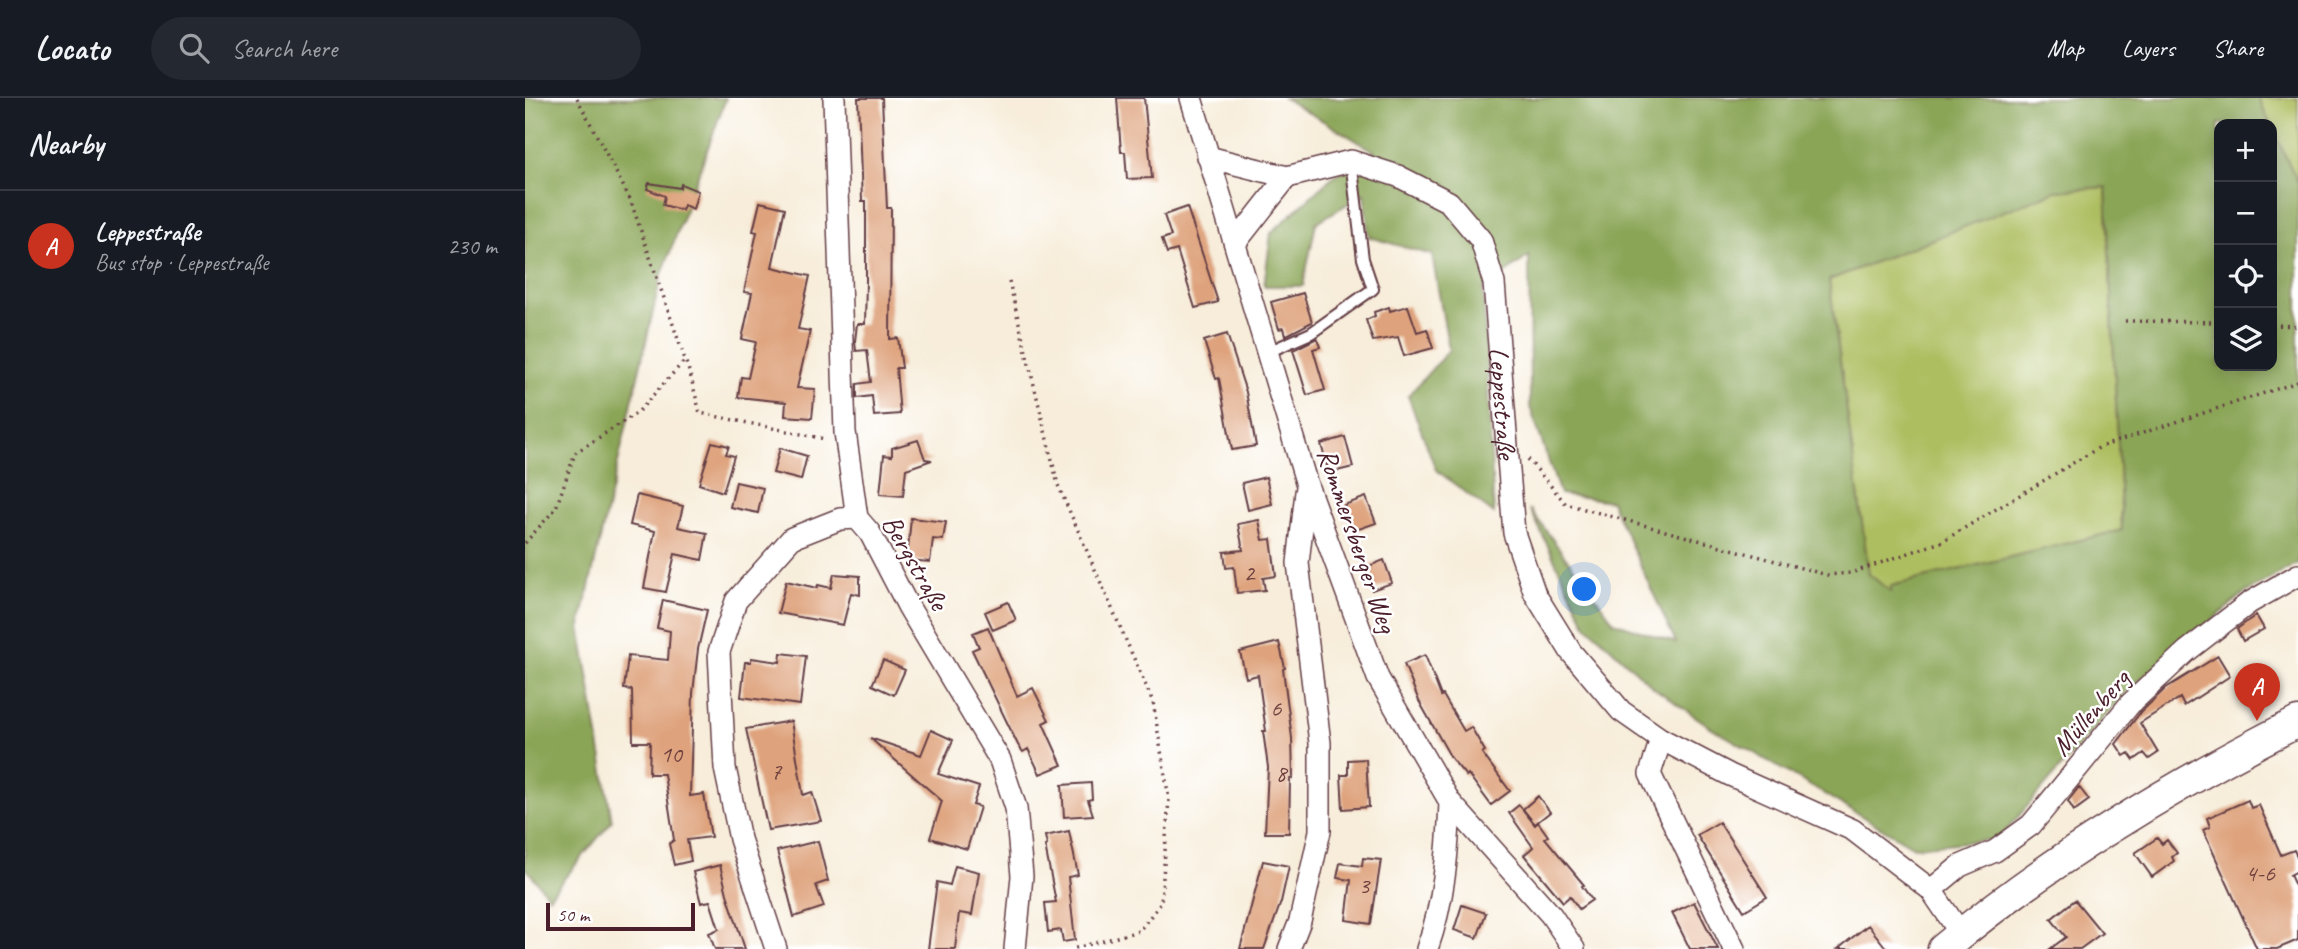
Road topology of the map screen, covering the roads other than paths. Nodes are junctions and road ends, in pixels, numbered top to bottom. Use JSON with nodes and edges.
{"nodes":[{"id":1,"x":834,"y":98,"type":"edge"},
{"id":2,"x":1191,"y":98,"type":"edge"},
{"id":3,"x":1207,"y":157,"type":"junction"},
{"id":4,"x":1351,"y":161,"type":"junction"},
{"id":5,"x":1287,"y":177,"type":"junction"},
{"id":6,"x":1236,"y":242,"type":"junction"},
{"id":7,"x":1268,"y":352,"type":"junction"},
{"id":8,"x":1307,"y":485,"type":"junction"},
{"id":9,"x":857,"y":518,"type":"junction"},
{"id":10,"x":2298,"y":575,"type":"edge"},
{"id":11,"x":2298,"y":722,"type":"edge"},
{"id":12,"x":1661,"y":739,"type":"junction"},
{"id":13,"x":1450,"y":802,"type":"junction"},
{"id":14,"x":1931,"y":890,"type":"junction"},
{"id":15,"x":1952,"y":941,"type":"edge"},
{"id":16,"x":776,"y":949,"type":"edge"},
{"id":17,"x":1016,"y":949,"type":"edge"},
{"id":18,"x":1289,"y":949,"type":"edge"},
{"id":19,"x":1427,"y":949,"type":"edge"},
{"id":20,"x":1574,"y":949,"type":"edge"},
{"id":21,"x":1734,"y":949,"type":"edge"}],
"edges":[{"from":1,"to":9,"type":"street","name":"Bergstraße"},
{"from":2,"to":3,"type":"street","name":"Rommersberger Weg"},
{"from":3,"to":5,"type":"street"},
{"from":3,"to":6,"type":"street","name":"Rommersberger Weg"},
{"from":4,"to":5,"type":"street"},
{"from":4,"to":7,"type":"lane"},
{"from":4,"to":12,"type":"street","name":"Leppestraße"},
{"from":5,"to":6,"type":"street"},
{"from":6,"to":7,"type":"street","name":"Rommersberger Weg"},
{"from":7,"to":8,"type":"street","name":"Rommersberger Weg"},
{"from":8,"to":13,"type":"street","name":"Rommersberger Weg"},
{"from":8,"to":18,"type":"street"},
{"from":9,"to":16,"type":"street"},
{"from":9,"to":17,"type":"street","name":"Bergstraße"},
{"from":10,"to":14,"type":"street","name":"Müllenberg"},
{"from":11,"to":15,"type":"main road","name":"Leppestraße"},
{"from":12,"to":14,"type":"street","name":"Leppestraße"},
{"from":12,"to":21,"type":"street"},
{"from":13,"to":19,"type":"street"},
{"from":13,"to":20,"type":"street","name":"Rommersberger Weg"},
{"from":14,"to":15,"type":"street","name":"Leppestraße"}]}
